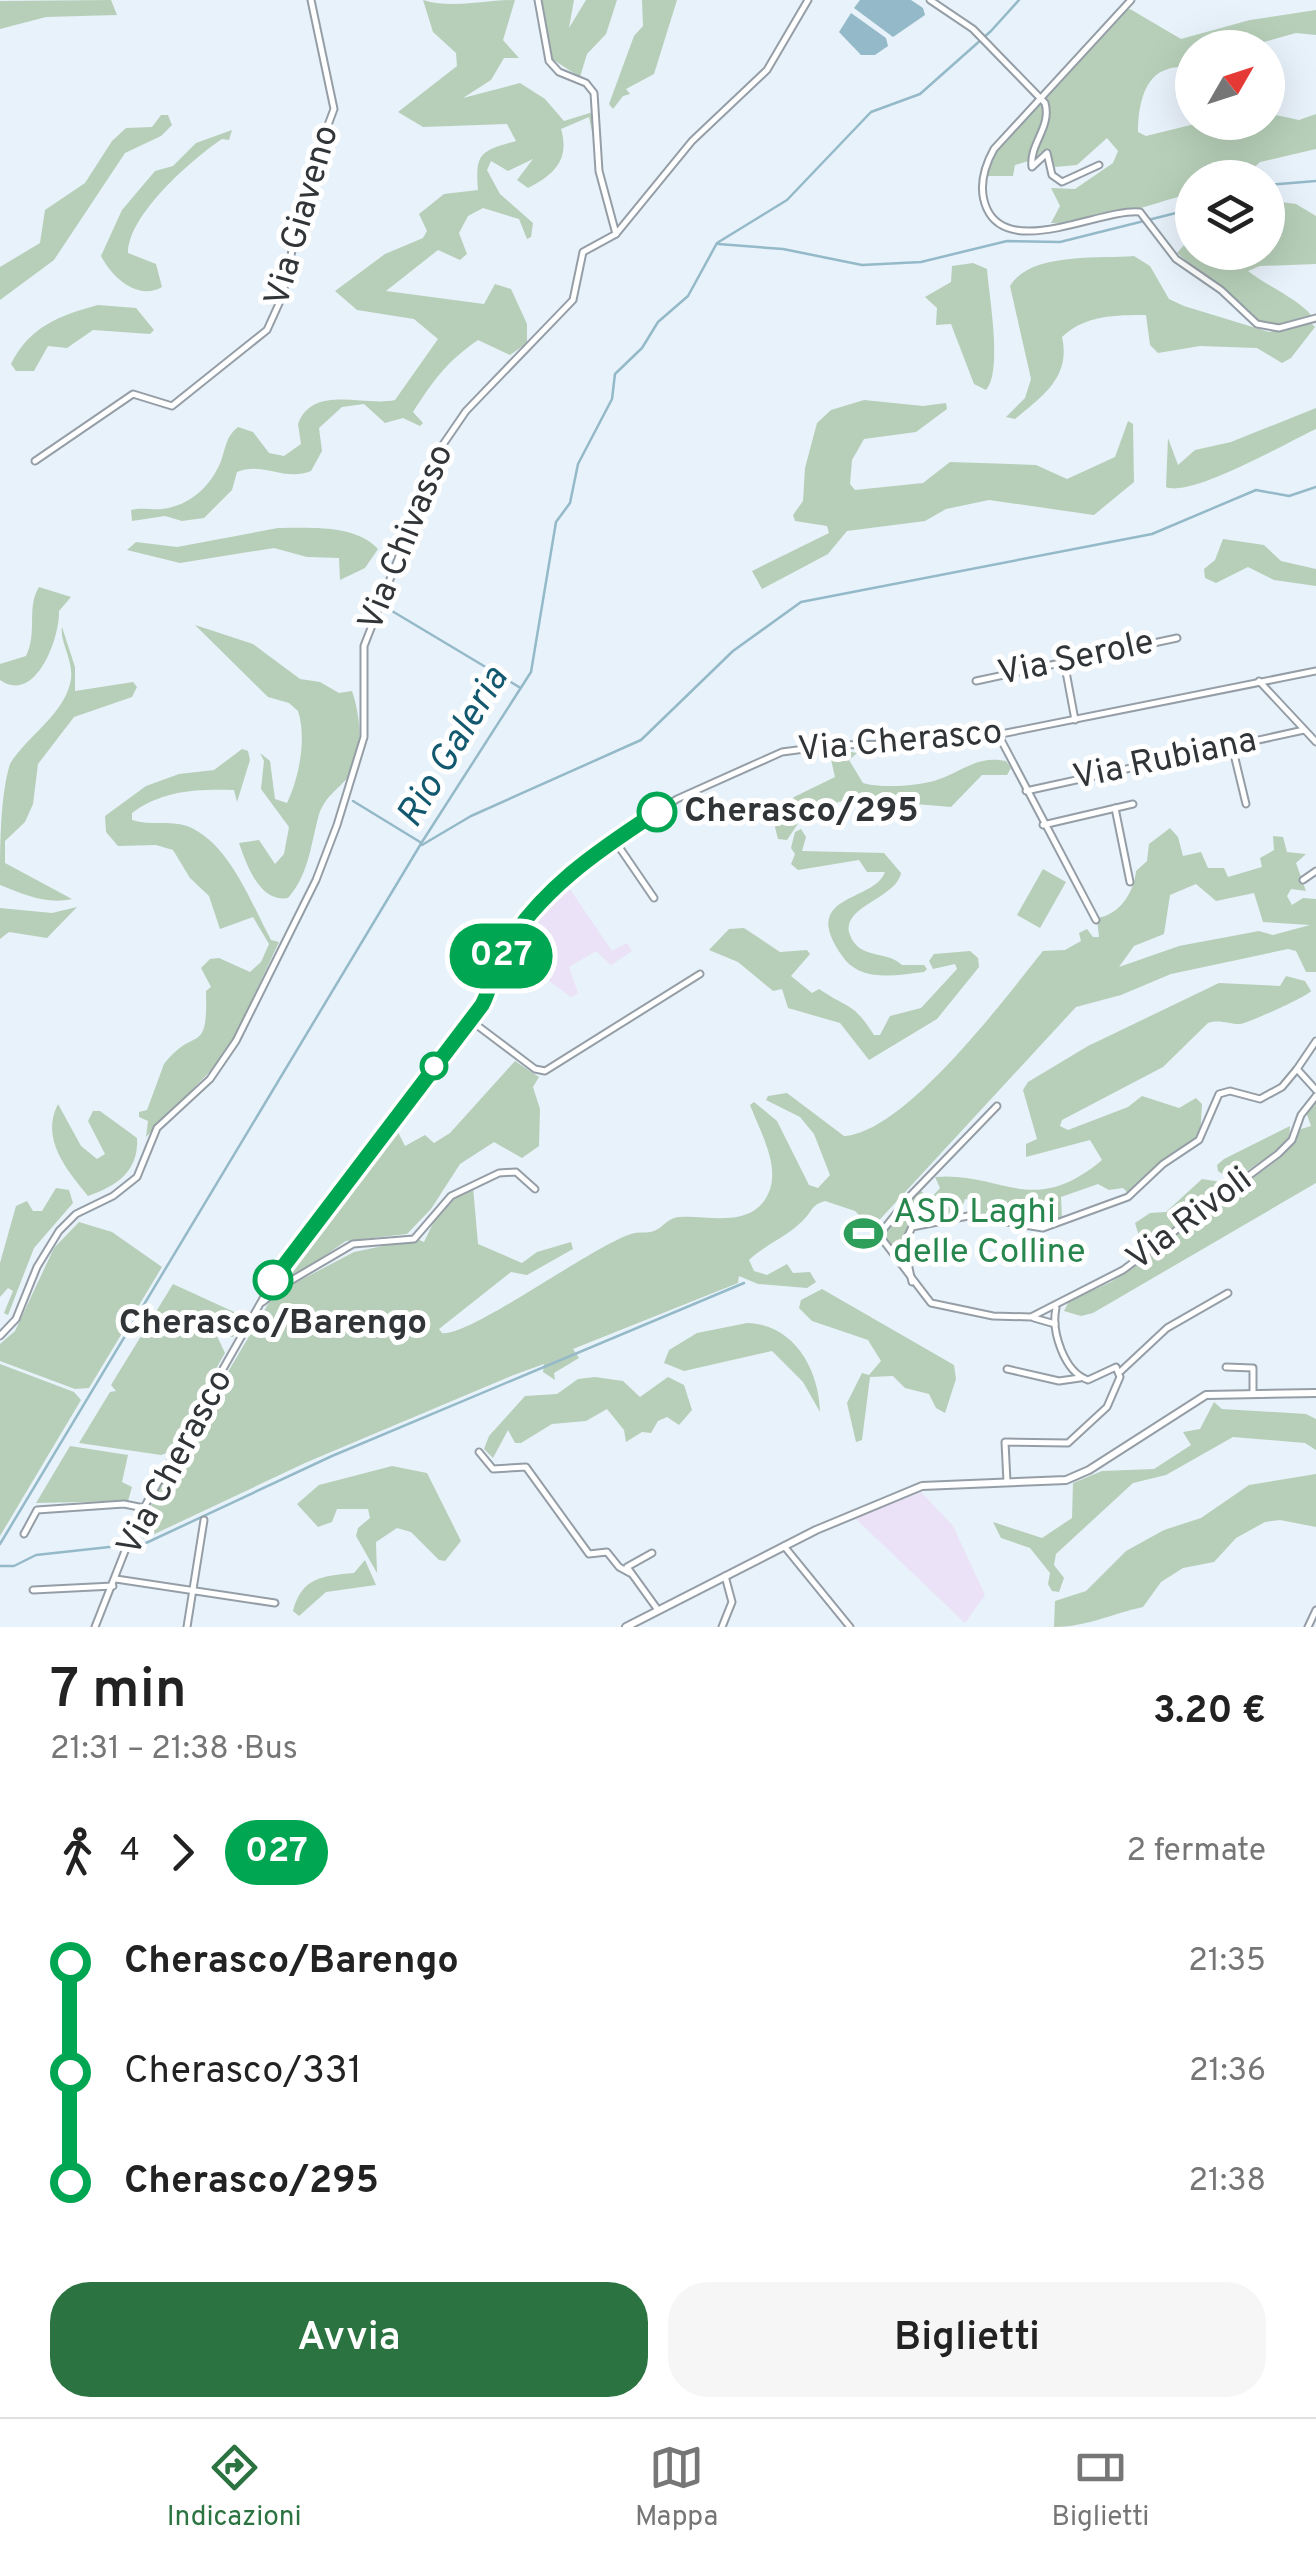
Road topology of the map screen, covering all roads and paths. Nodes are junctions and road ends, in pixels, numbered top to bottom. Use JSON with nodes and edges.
{"nodes":[{"id":1,"x":311,"y":0,"type":"edge"},
{"id":2,"x":538,"y":0,"type":"edge"},
{"id":3,"x":808,"y":0,"type":"edge"},
{"id":4,"x":930,"y":0,"type":"edge"},
{"id":5,"x":1131,"y":0,"type":"edge"},
{"id":6,"x":1040,"y":96,"type":"junction"},
{"id":7,"x":1099,"y":165,"type":"dead end"},
{"id":8,"x":616,"y":234,"type":"junction"},
{"id":9,"x":1316,"y":318,"type":"edge"},
{"id":10,"x":34,"y":461,"type":"dead end"},
{"id":11,"x":1177,"y":638,"type":"dead end"},
{"id":12,"x":1064,"y":661,"type":"junction"},
{"id":13,"x":1316,"y":670,"type":"edge"},
{"id":14,"x":976,"y":681,"type":"dead end"},
{"id":15,"x":1259,"y":681,"type":"junction"},
{"id":16,"x":1074,"y":720,"type":"junction"},
{"id":17,"x":1304,"y":730,"type":"junction"},
{"id":18,"x":999,"y":736,"type":"junction"},
{"id":19,"x":1316,"y":742,"type":"edge"},
{"id":20,"x":1232,"y":746,"type":"junction"},
{"id":21,"x":1026,"y":791,"type":"junction"},
{"id":22,"x":1132,"y":804,"type":"dead end"},
{"id":23,"x":1246,"y":804,"type":"dead end"},
{"id":24,"x":1115,"y":808,"type":"junction"},
{"id":25,"x":1044,"y":825,"type":"junction"},
{"id":26,"x":615,"y":841,"type":"junction"},
{"id":27,"x":1316,"y":872,"type":"edge"},
{"id":28,"x":1302,"y":880,"type":"dead end"},
{"id":29,"x":1130,"y":882,"type":"dead end"},
{"id":30,"x":654,"y":898,"type":"dead end"},
{"id":31,"x":1096,"y":920,"type":"dead end"},
{"id":32,"x":700,"y":974,"type":"dead end"},
{"id":33,"x":470,"y":1020,"type":"junction"},
{"id":34,"x":1316,"y":1041,"type":"edge"},
{"id":35,"x":1297,"y":1070,"type":"junction"},
{"id":36,"x":1316,"y":1093,"type":"edge"},
{"id":37,"x":998,"y":1106,"type":"dead end"},
{"id":38,"x":534,"y":1189,"type":"dead end"},
{"id":39,"x":913,"y":1285,"type":"junction"},
{"id":40,"x":1228,"y":1293,"type":"dead end"},
{"id":41,"x":257,"y":1308,"type":"junction"},
{"id":42,"x":1056,"y":1308,"type":"junction"},
{"id":43,"x":1031,"y":1317,"type":"junction"},
{"id":44,"x":1055,"y":1324,"type":"junction"},
{"id":45,"x":0,"y":1336,"type":"edge"},
{"id":46,"x":1226,"y":1366,"type":"dead end"},
{"id":47,"x":1008,"y":1369,"type":"dead end"},
{"id":48,"x":1121,"y":1371,"type":"junction"},
{"id":49,"x":1080,"y":1378,"type":"junction"},
{"id":50,"x":1253,"y":1392,"type":"junction"},
{"id":51,"x":1316,"y":1393,"type":"edge"},
{"id":52,"x":479,"y":1452,"type":"dead end"},
{"id":53,"x":1006,"y":1482,"type":"junction"},
{"id":54,"x":144,"y":1508,"type":"junction"},
{"id":55,"x":204,"y":1520,"type":"dead end"},
{"id":56,"x":24,"y":1534,"type":"dead end"},
{"id":57,"x":784,"y":1546,"type":"junction"},
{"id":58,"x":652,"y":1553,"type":"dead end"},
{"id":59,"x":630,"y":1572,"type":"junction"},
{"id":60,"x":725,"y":1576,"type":"junction"},
{"id":61,"x":114,"y":1583,"type":"junction"},
{"id":62,"x":33,"y":1590,"type":"dead end"},
{"id":63,"x":194,"y":1593,"type":"junction"},
{"id":64,"x":824,"y":1593,"type":"junction"},
{"id":65,"x":731,"y":1594,"type":"junction"},
{"id":66,"x":275,"y":1603,"type":"dead end"},
{"id":67,"x":658,"y":1610,"type":"junction"},
{"id":68,"x":841,"y":1610,"type":"dead end"},
{"id":69,"x":1316,"y":1610,"type":"edge"},
{"id":70,"x":738,"y":1611,"type":"dead end"},
{"id":71,"x":96,"y":1627,"type":"edge"},
{"id":72,"x":187,"y":1627,"type":"edge"},
{"id":73,"x":626,"y":1627,"type":"edge"},
{"id":74,"x":722,"y":1627,"type":"edge"},
{"id":75,"x":850,"y":1627,"type":"edge"},
{"id":76,"x":1308,"y":1627,"type":"edge"}],
"edges":[{"from":1,"to":10,"type":"street","name":"Via Giaveno"},
{"from":2,"to":8,"type":"street"},
{"from":3,"to":8,"type":"street","name":"Via Chivasso"},
{"from":4,"to":6,"type":"street"},
{"from":5,"to":6,"type":"street"},
{"from":6,"to":7,"type":"street"},
{"from":6,"to":9,"type":"street"},
{"from":8,"to":45,"type":"street","name":"Via Chivasso"},
{"from":11,"to":12,"type":"street","name":"Via Serole"},
{"from":12,"to":14,"type":"street","name":"Via Serole"},
{"from":12,"to":16,"type":"street"},
{"from":13,"to":15,"type":"street","name":"Via Cherasco"},
{"from":15,"to":16,"type":"street","name":"Via Cherasco"},
{"from":15,"to":17,"type":"street"},
{"from":16,"to":18,"type":"street","name":"Via Cherasco"},
{"from":17,"to":19,"type":"street"},
{"from":17,"to":20,"type":"street","name":"Via Rubiana"},
{"from":18,"to":21,"type":"street"},
{"from":18,"to":26,"type":"street","name":"Via Cherasco"},
{"from":20,"to":21,"type":"street","name":"Via Rubiana"},
{"from":20,"to":23,"type":"street"},
{"from":21,"to":25,"type":"street"},
{"from":22,"to":24,"type":"street"},
{"from":24,"to":25,"type":"street"},
{"from":24,"to":29,"type":"street"},
{"from":25,"to":31,"type":"street"},
{"from":26,"to":30,"type":"street"},
{"from":26,"to":33,"type":"street","name":"Via Cherasco"},
{"from":27,"to":28,"type":"street"},
{"from":32,"to":33,"type":"street"},
{"from":33,"to":41,"type":"street","name":"Via Cherasco"},
{"from":34,"to":35,"type":"street"},
{"from":35,"to":36,"type":"street"},
{"from":35,"to":39,"type":"street"},
{"from":36,"to":42,"type":"street","name":"Via Rivoli"},
{"from":37,"to":39,"type":"street"},
{"from":38,"to":41,"type":"street"},
{"from":39,"to":43,"type":"street"},
{"from":40,"to":48,"type":"street"},
{"from":41,"to":54,"type":"street","name":"Via Cherasco"},
{"from":42,"to":43,"type":"street","name":"Via Rivoli"},
{"from":42,"to":44,"type":"street"},
{"from":43,"to":44,"type":"street"},
{"from":44,"to":49,"type":"street"},
{"from":46,"to":50,"type":"street"},
{"from":47,"to":49,"type":"street"},
{"from":48,"to":49,"type":"street"},
{"from":48,"to":53,"type":"street"},
{"from":50,"to":51,"type":"main road"},
{"from":50,"to":53,"type":"main road"},
{"from":52,"to":59,"type":"street"},
{"from":53,"to":57,"type":"main road"},
{"from":54,"to":56,"type":"street"},
{"from":54,"to":61,"type":"street","name":"Via Cherasco"},
{"from":55,"to":63,"type":"street"},
{"from":57,"to":60,"type":"main road"},
{"from":57,"to":64,"type":"street"},
{"from":58,"to":59,"type":"street"},
{"from":59,"to":67,"type":"street"},
{"from":60,"to":65,"type":"street"},
{"from":60,"to":67,"type":"main road"},
{"from":61,"to":62,"type":"street"},
{"from":61,"to":63,"type":"street"},
{"from":61,"to":71,"type":"street","name":"Via Cherasco"},
{"from":63,"to":66,"type":"street"},
{"from":63,"to":72,"type":"street"},
{"from":64,"to":68,"type":"street"},
{"from":64,"to":75,"type":"street"},
{"from":65,"to":70,"type":"street"},
{"from":65,"to":74,"type":"street"},
{"from":67,"to":73,"type":"main road"},
{"from":69,"to":76,"type":"street"}]}
